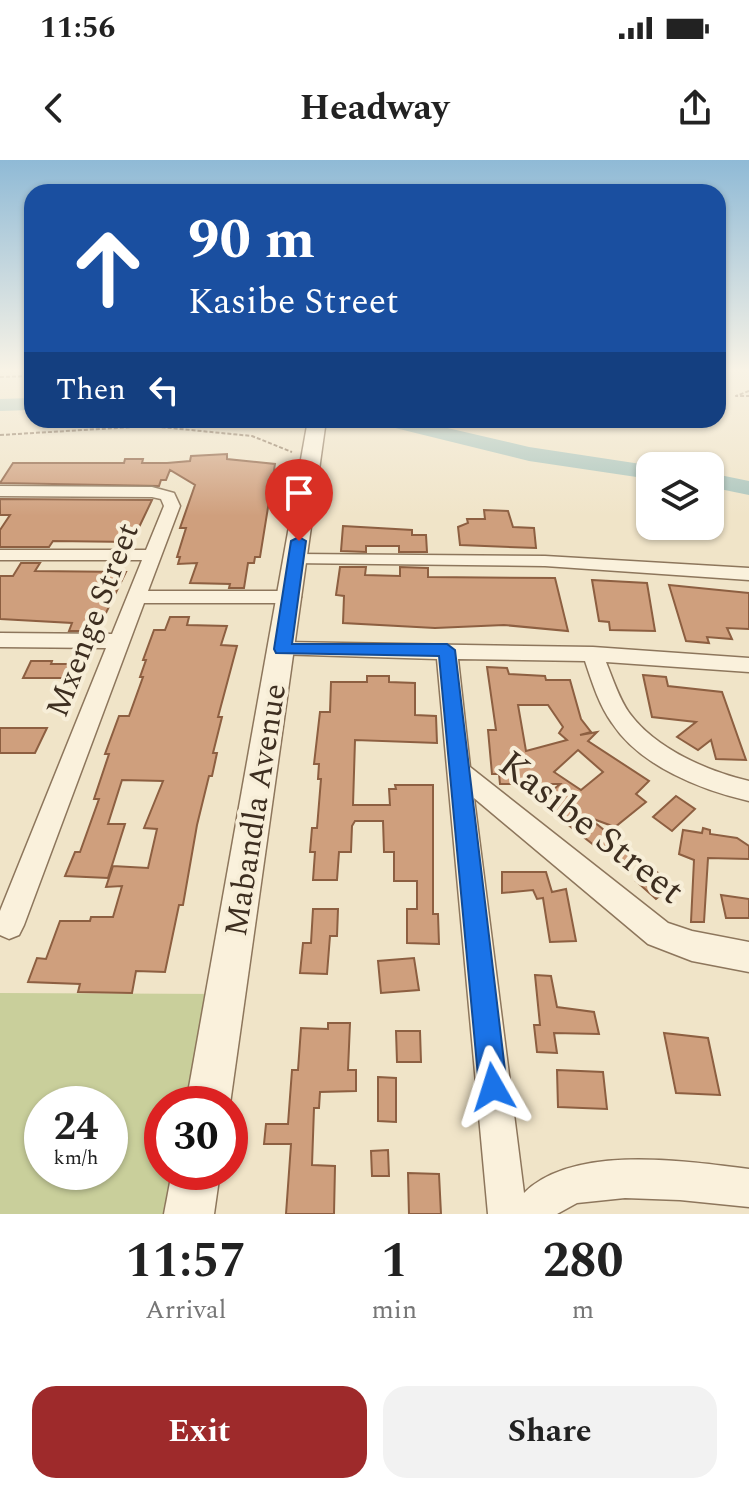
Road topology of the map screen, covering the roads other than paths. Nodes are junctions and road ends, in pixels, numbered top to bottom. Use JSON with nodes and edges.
{"nodes":[{"id":1,"x":315,"y":437,"type":"edge"},
{"id":2,"x":0,"y":491,"type":"edge"},
{"id":3,"x":0,"y":555,"type":"edge"},
{"id":4,"x":153,"y":555,"type":"junction"},
{"id":5,"x":296,"y":559,"type":"junction"},
{"id":6,"x":749,"y":574,"type":"edge"},
{"id":7,"x":135,"y":597,"type":"junction"},
{"id":8,"x":291,"y":597,"type":"junction"},
{"id":9,"x":0,"y":640,"type":"edge"},
{"id":10,"x":119,"y":641,"type":"junction"},
{"id":11,"x":282,"y":649,"type":"junction"},
{"id":12,"x":447,"y":650,"type":"junction"},
{"id":13,"x":593,"y":654,"type":"junction"},
{"id":14,"x":749,"y":665,"type":"edge"},
{"id":15,"x":458,"y":771,"type":"junction"},
{"id":16,"x":749,"y":791,"type":"edge"},
{"id":17,"x":9,"y":925,"type":"dead end"},
{"id":18,"x":749,"y":957,"type":"edge"},
{"id":19,"x":211,"y":1086,"type":"edge"},
{"id":20,"x":749,"y":1188,"type":"edge"},
{"id":21,"x":193,"y":1190,"type":"edge"},
{"id":22,"x":189,"y":1214,"type":"edge"},
{"id":23,"x":507,"y":1214,"type":"edge"},
{"id":24,"x":530,"y":1214,"type":"edge"}],
"edges":[{"from":1,"to":5,"type":"street","name":"Mabandla Avenue"},
{"from":2,"to":4,"type":"street","name":"Mxenge Street"},
{"from":3,"to":4,"type":"street"},
{"from":4,"to":7,"type":"street","name":"Mxenge Street"},
{"from":5,"to":6,"type":"street"},
{"from":5,"to":8,"type":"street","name":"Mabandla Avenue"},
{"from":7,"to":8,"type":"street"},
{"from":7,"to":10,"type":"street","name":"Mxenge Street"},
{"from":8,"to":11,"type":"street","name":"Mabandla Avenue"},
{"from":9,"to":10,"type":"street"},
{"from":10,"to":17,"type":"street","name":"Mxenge Street"},
{"from":11,"to":12,"type":"street"},
{"from":11,"to":19,"type":"street","name":"Mabandla Avenue"},
{"from":12,"to":13,"type":"street"},
{"from":12,"to":15,"type":"street","name":"Kasibe Street"},
{"from":13,"to":14,"type":"street"},
{"from":13,"to":16,"type":"street"},
{"from":15,"to":18,"type":"street","name":"Kasibe Street"},
{"from":15,"to":23,"type":"street"},
{"from":20,"to":24,"type":"street"},
{"from":21,"to":22,"type":"street"}]}
